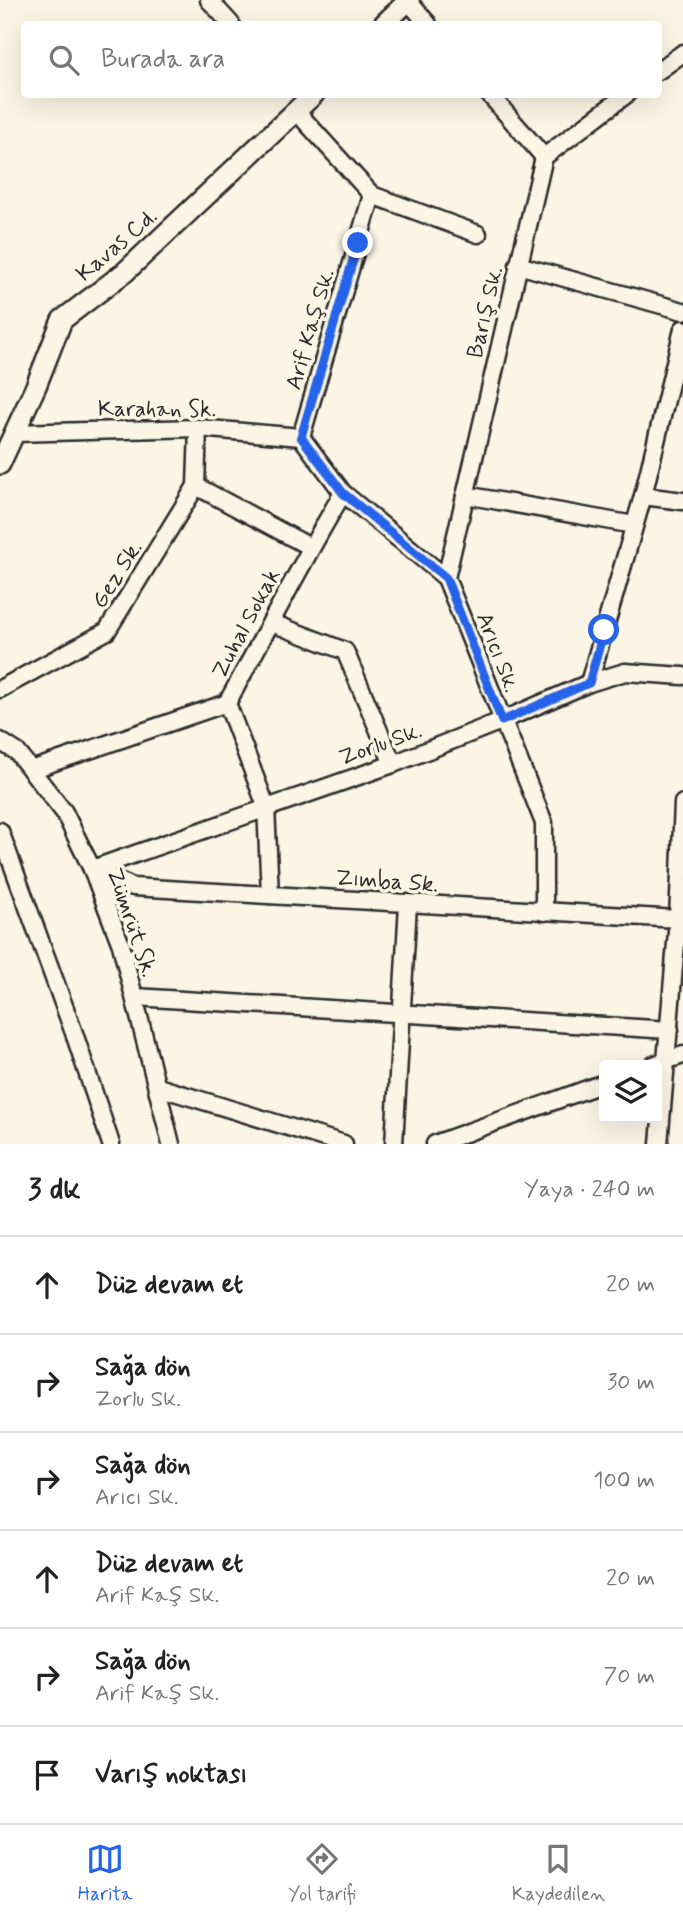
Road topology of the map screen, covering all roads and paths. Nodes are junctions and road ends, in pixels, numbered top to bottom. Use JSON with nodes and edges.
{"nodes":[{"id":1,"x":209,"y":0,"type":"edge"},
{"id":2,"x":408,"y":1,"type":"edge"},
{"id":3,"x":228,"y":21,"type":"edge"},
{"id":4,"x":387,"y":21,"type":"edge"},
{"id":5,"x":425,"y":21,"type":"edge"},
{"id":6,"x":683,"y":53,"type":"edge"},
{"id":7,"x":662,"y":69,"type":"edge"},
{"id":8,"x":492,"y":98,"type":"edge"},
{"id":9,"x":622,"y":98,"type":"edge"},
{"id":10,"x":303,"y":101,"type":"edge"},
{"id":11,"x":544,"y":157,"type":"junction"},
{"id":12,"x":372,"y":195,"type":"junction"},
{"id":13,"x":478,"y":234,"type":"dead end"},
{"id":14,"x":518,"y":265,"type":"junction"},
{"id":15,"x":683,"y":311,"type":"edge"},
{"id":16,"x":683,"y":329,"type":"edge"},
{"id":17,"x":198,"y":428,"type":"junction"},
{"id":18,"x":14,"y":433,"type":"junction"},
{"id":19,"x":301,"y":437,"type":"junction"},
{"id":20,"x":0,"y":464,"type":"edge"},
{"id":21,"x":196,"y":486,"type":"junction"},
{"id":22,"x":343,"y":493,"type":"junction"},
{"id":23,"x":465,"y":495,"type":"junction"},
{"id":24,"x":643,"y":496,"type":"junction"},
{"id":25,"x":683,"y":502,"type":"edge"},
{"id":26,"x":634,"y":525,"type":"junction"},
{"id":27,"x":310,"y":547,"type":"junction"},
{"id":28,"x":446,"y":578,"type":"junction"},
{"id":29,"x":272,"y":622,"type":"junction"},
{"id":30,"x":683,"y":676,"type":"edge"},
{"id":31,"x":589,"y":683,"type":"junction"},
{"id":32,"x":0,"y":689,"type":"edge"},
{"id":33,"x":227,"y":703,"type":"junction"},
{"id":34,"x":502,"y":721,"type":"junction"},
{"id":35,"x":0,"y":741,"type":"edge"},
{"id":36,"x":393,"y":764,"type":"junction"},
{"id":37,"x":31,"y":770,"type":"junction"},
{"id":38,"x":683,"y":803,"type":"edge"},
{"id":39,"x":266,"y":806,"type":"junction"},
{"id":40,"x":0,"y":831,"type":"edge"},
{"id":41,"x":92,"y":869,"type":"junction"},
{"id":42,"x":270,"y":895,"type":"junction"},
{"id":43,"x":408,"y":904,"type":"junction"},
{"id":44,"x":544,"y":912,"type":"junction"},
{"id":45,"x":681,"y":918,"type":"edge"},
{"id":46,"x":135,"y":998,"type":"junction"},
{"id":47,"x":402,"y":1013,"type":"junction"},
{"id":48,"x":670,"y":1030,"type":"junction"},
{"id":49,"x":668,"y":1060,"type":"edge"},
{"id":50,"x":599,"y":1085,"type":"edge"},
{"id":51,"x":158,"y":1087,"type":"junction"},
{"id":52,"x":111,"y":1144,"type":"edge"},
{"id":53,"x":171,"y":1144,"type":"edge"},
{"id":54,"x":344,"y":1144,"type":"edge"},
{"id":55,"x":394,"y":1144,"type":"edge"},
{"id":56,"x":435,"y":1144,"type":"edge"},
{"id":57,"x":659,"y":1144,"type":"edge"}],
"edges":[{"from":1,"to":3,"type":"street"},
{"from":2,"to":4,"type":"street"},
{"from":2,"to":5,"type":"street"},
{"from":6,"to":7,"type":"street"},
{"from":8,"to":11,"type":"street"},
{"from":9,"to":11,"type":"street"},
{"from":10,"to":12,"type":"street"},
{"from":10,"to":18,"type":"street","name":"Kavas Cd."},
{"from":11,"to":14,"type":"street","name":"Barış Sk."},
{"from":12,"to":13,"type":"street"},
{"from":12,"to":19,"type":"street","name":"Arif Kaş Sk."},
{"from":14,"to":15,"type":"street"},
{"from":14,"to":23,"type":"street","name":"Barış Sk."},
{"from":16,"to":24,"type":"street"},
{"from":17,"to":18,"type":"street","name":"Karahan Sk."},
{"from":17,"to":19,"type":"street","name":"Karahan Sk."},
{"from":17,"to":21,"type":"street","name":"Gez Sk."},
{"from":18,"to":20,"type":"street","name":"Kavas Cd."},
{"from":19,"to":22,"type":"street"},
{"from":21,"to":27,"type":"street"},
{"from":21,"to":32,"type":"street","name":"Gez Sk."},
{"from":22,"to":27,"type":"street","name":"Zuhal Sokak"},
{"from":22,"to":28,"type":"street","name":"Arıcı Sk."},
{"from":23,"to":26,"type":"street"},
{"from":23,"to":28,"type":"street","name":"Barış Sk."},
{"from":24,"to":25,"type":"street"},
{"from":24,"to":26,"type":"street"},
{"from":26,"to":31,"type":"street"},
{"from":27,"to":29,"type":"street","name":"Zuhal Sokak"},
{"from":28,"to":34,"type":"street","name":"Arıcı Sk."},
{"from":29,"to":33,"type":"street","name":"Zuhal Sokak"},
{"from":29,"to":36,"type":"street"},
{"from":30,"to":31,"type":"street","name":"Zorlu Sk."},
{"from":31,"to":34,"type":"street","name":"Zorlu Sk."},
{"from":33,"to":37,"type":"street","name":"Zuhal Sokak"},
{"from":33,"to":39,"type":"street"},
{"from":34,"to":36,"type":"street","name":"Zorlu Sk."},
{"from":34,"to":44,"type":"street","name":"Arıcı Sk."},
{"from":35,"to":37,"type":"street","name":"Zümrüt Sk."},
{"from":36,"to":39,"type":"street","name":"Zorlu Sk."},
{"from":37,"to":41,"type":"street","name":"Zümrüt Sk."},
{"from":38,"to":45,"type":"street"},
{"from":39,"to":41,"type":"street","name":"Zorlu Sk."},
{"from":39,"to":42,"type":"street"},
{"from":40,"to":52,"type":"street"},
{"from":41,"to":42,"type":"street","name":"Zımba Sk."},
{"from":41,"to":46,"type":"street","name":"Zümrüt Sk."},
{"from":42,"to":43,"type":"street","name":"Zımba Sk."},
{"from":43,"to":44,"type":"street","name":"Zımba Sk."},
{"from":43,"to":47,"type":"street"},
{"from":44,"to":45,"type":"street","name":"Zımba Sk."},
{"from":45,"to":48,"type":"street"},
{"from":46,"to":47,"type":"street"},
{"from":46,"to":51,"type":"street","name":"Zümrüt Sk."},
{"from":47,"to":48,"type":"street"},
{"from":47,"to":55,"type":"street"},
{"from":48,"to":49,"type":"street"},
{"from":49,"to":57,"type":"street"},
{"from":50,"to":56,"type":"street"},
{"from":51,"to":53,"type":"street","name":"Zümrüt Sk."},
{"from":51,"to":54,"type":"street"}]}
